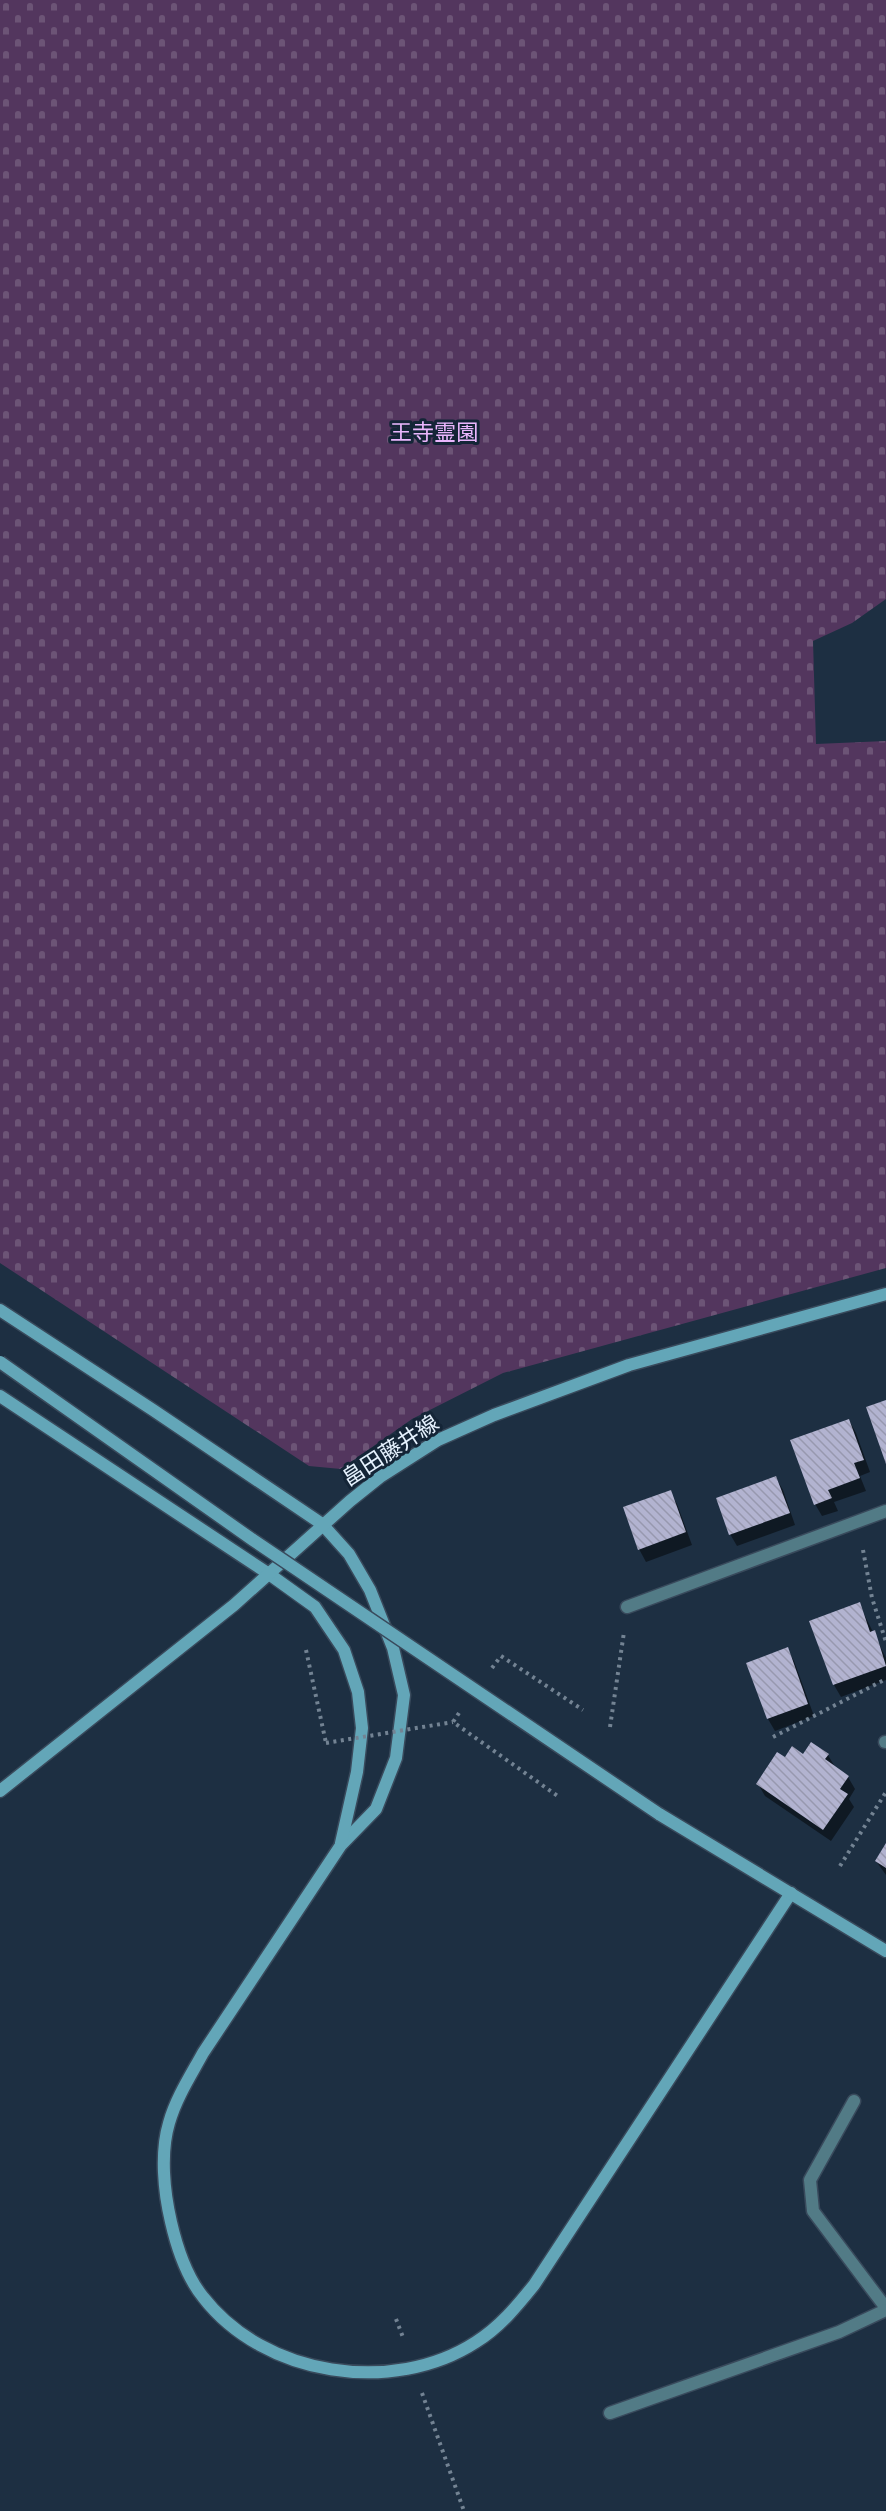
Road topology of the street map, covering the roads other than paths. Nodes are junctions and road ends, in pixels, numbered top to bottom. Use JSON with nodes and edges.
{"nodes":[{"id":1,"x":886,"y":1294,"type":"edge"},
{"id":2,"x":0,"y":1310,"type":"edge"},
{"id":3,"x":0,"y":1362,"type":"edge"},
{"id":4,"x":0,"y":1396,"type":"edge"},
{"id":5,"x":886,"y":1511,"type":"edge"},
{"id":6,"x":322,"y":1524,"type":"junction"},
{"id":7,"x":269,"y":1574,"type":"junction"},
{"id":8,"x":627,"y":1607,"type":"road end"},
{"id":9,"x":0,"y":1791,"type":"edge"},
{"id":10,"x":341,"y":1845,"type":"junction"},
{"id":11,"x":791,"y":1893,"type":"junction"},
{"id":12,"x":886,"y":1951,"type":"edge"},
{"id":13,"x":854,"y":2101,"type":"dead end"},
{"id":14,"x":886,"y":2309,"type":"edge"},
{"id":15,"x":610,"y":2413,"type":"dead end"}],
"edges":[{"from":1,"to":6,"type":"street","name":"畠田藤井線"},
{"from":2,"to":6,"type":"street"},
{"from":3,"to":11,"type":"street","bridge":true},
{"from":4,"to":7,"type":"street"},
{"from":5,"to":8,"type":"street"},
{"from":6,"to":7,"type":"street","name":"畠田藤井線"},
{"from":6,"to":10,"type":"street"},
{"from":7,"to":9,"type":"street","name":"畠田藤井線"},
{"from":7,"to":10,"type":"street"},
{"from":10,"to":11,"type":"street"},
{"from":11,"to":12,"type":"street"},
{"from":13,"to":14,"type":"street"},
{"from":14,"to":15,"type":"street"}]}
